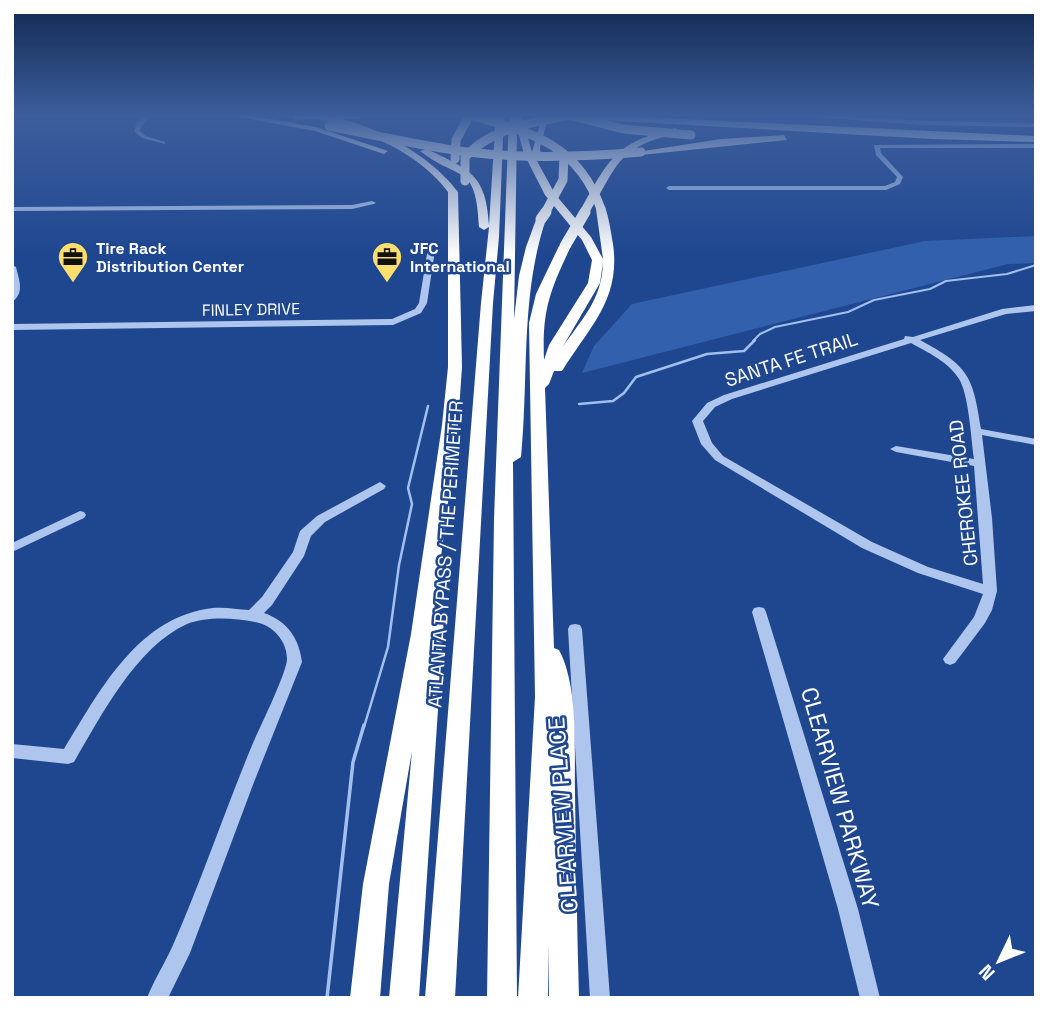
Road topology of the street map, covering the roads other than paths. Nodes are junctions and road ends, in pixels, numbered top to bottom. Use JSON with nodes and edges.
{"nodes":[{"id":1,"x":406,"y":161,"type":"edge"},
{"id":2,"x":421,"y":161,"type":"edge"},
{"id":3,"x":440,"y":161,"type":"edge"},
{"id":4,"x":457,"y":161,"type":"edge"},
{"id":5,"x":465,"y":161,"type":"edge"},
{"id":6,"x":504,"y":161,"type":"edge"},
{"id":7,"x":509,"y":161,"type":"edge"},
{"id":8,"x":533,"y":161,"type":"edge"},
{"id":9,"x":538,"y":161,"type":"edge"},
{"id":10,"x":566,"y":161,"type":"edge"},
{"id":11,"x":570,"y":161,"type":"edge"},
{"id":12,"x":613,"y":161,"type":"edge"},
{"id":13,"x":885,"y":161,"type":"edge"},
{"id":14,"x":541,"y":174,"type":"junction"},
{"id":15,"x":463,"y":185,"type":"junction"},
{"id":16,"x":669,"y":188,"type":"dead end"},
{"id":17,"x":372,"y":203,"type":"dead end"},
{"id":18,"x":454,"y":203,"type":"junction"},
{"id":19,"x":12,"y":209,"type":"edge"},
{"id":20,"x":432,"y":244,"type":"dead end"},
{"id":21,"x":12,"y":267,"type":"edge"},
{"id":22,"x":12,"y":299,"type":"edge"},
{"id":23,"x":487,"y":303,"type":"junction"},
{"id":24,"x":1036,"y":308,"type":"edge"},
{"id":25,"x":12,"y":327,"type":"edge"},
{"id":26,"x":907,"y":337,"type":"junction"},
{"id":27,"x":454,"y":368,"type":"junction"},
{"id":28,"x":537,"y":408,"type":"junction"},
{"id":29,"x":976,"y":431,"type":"junction"},
{"id":30,"x":538,"y":435,"type":"junction"},
{"id":31,"x":1036,"y":442,"type":"edge"},
{"id":32,"x":895,"y":449,"type":"dead end"},
{"id":33,"x":980,"y":464,"type":"junction"},
{"id":34,"x":380,"y":486,"type":"dead end"},
{"id":35,"x":440,"y":495,"type":"junction"},
{"id":36,"x":80,"y":515,"type":"dead end"},
{"id":37,"x":503,"y":519,"type":"junction"},
{"id":38,"x":12,"y":548,"type":"edge"},
{"id":39,"x":990,"y":591,"type":"junction"},
{"id":40,"x":759,"y":612,"type":"dead end"},
{"id":41,"x":252,"y":616,"type":"junction"},
{"id":42,"x":542,"y":624,"type":"junction"},
{"id":43,"x":575,"y":629,"type":"dead end"},
{"id":44,"x":950,"y":659,"type":"dead end"},
{"id":45,"x":12,"y":751,"type":"edge"},
{"id":46,"x":157,"y":998,"type":"edge"},
{"id":47,"x":365,"y":998,"type":"edge"},
{"id":48,"x":404,"y":998,"type":"edge"},
{"id":49,"x":440,"y":998,"type":"edge"},
{"id":50,"x":502,"y":998,"type":"edge"},
{"id":51,"x":533,"y":998,"type":"edge"},
{"id":52,"x":564,"y":998,"type":"edge"},
{"id":53,"x":600,"y":998,"type":"edge"},
{"id":54,"x":870,"y":998,"type":"edge"}],
"edges":[{"from":1,"to":18,"type":"highway"},
{"from":2,"to":18,"type":"highway"},
{"from":3,"to":23,"type":"highway"},
{"from":4,"to":15,"type":"highway","bridge":true},
{"from":5,"to":15,"type":"highway","bridge":true},
{"from":6,"to":23,"type":"highway","name":"ATLANTA BYPASS / THE PERIMETER"},
{"from":7,"to":37,"type":"highway"},
{"from":8,"to":14,"type":"highway"},
{"from":9,"to":14,"type":"highway"},
{"from":10,"to":37,"type":"highway","bridge":true},
{"from":11,"to":30,"type":"highway","bridge":true},
{"from":12,"to":28,"type":"highway","bridge":true},
{"from":13,"to":16,"type":"street"},
{"from":14,"to":28,"type":"highway"},
{"from":15,"to":27,"type":"highway"},
{"from":17,"to":19,"type":"street"},
{"from":18,"to":27,"type":"highway"},
{"from":20,"to":25,"type":"street","name":"FINLEY DRIVE"},
{"from":21,"to":22,"type":"street"},
{"from":23,"to":49,"type":"highway","name":"ATLANTA BYPASS / THE PERIMETER"},
{"from":24,"to":26,"type":"street","name":"SANTA FE TRAIL"},
{"from":26,"to":29,"type":"street","name":"CHEROKEE ROAD"},
{"from":26,"to":39,"type":"street","name":"SANTA FE TRAIL"},
{"from":27,"to":35,"type":"highway"},
{"from":28,"to":30,"type":"highway"},
{"from":29,"to":31,"type":"street"},
{"from":29,"to":33,"type":"street","name":"CHEROKEE ROAD"},
{"from":30,"to":42,"type":"highway"},
{"from":32,"to":33,"type":"street"},
{"from":33,"to":39,"type":"street","name":"CHEROKEE ROAD"},
{"from":34,"to":41,"type":"street"},
{"from":35,"to":47,"type":"highway"},
{"from":35,"to":48,"type":"highway"},
{"from":36,"to":38,"type":"street"},
{"from":37,"to":50,"type":"highway"},
{"from":39,"to":44,"type":"street","name":"CHEROKEE ROAD"},
{"from":40,"to":54,"type":"street","name":"CLEARVIEW PARKWAY"},
{"from":41,"to":45,"type":"street"},
{"from":41,"to":46,"type":"street"},
{"from":42,"to":51,"type":"highway"},
{"from":42,"to":52,"type":"highway"},
{"from":43,"to":53,"type":"street","name":"CLEARVIEW PLACE"}]}
